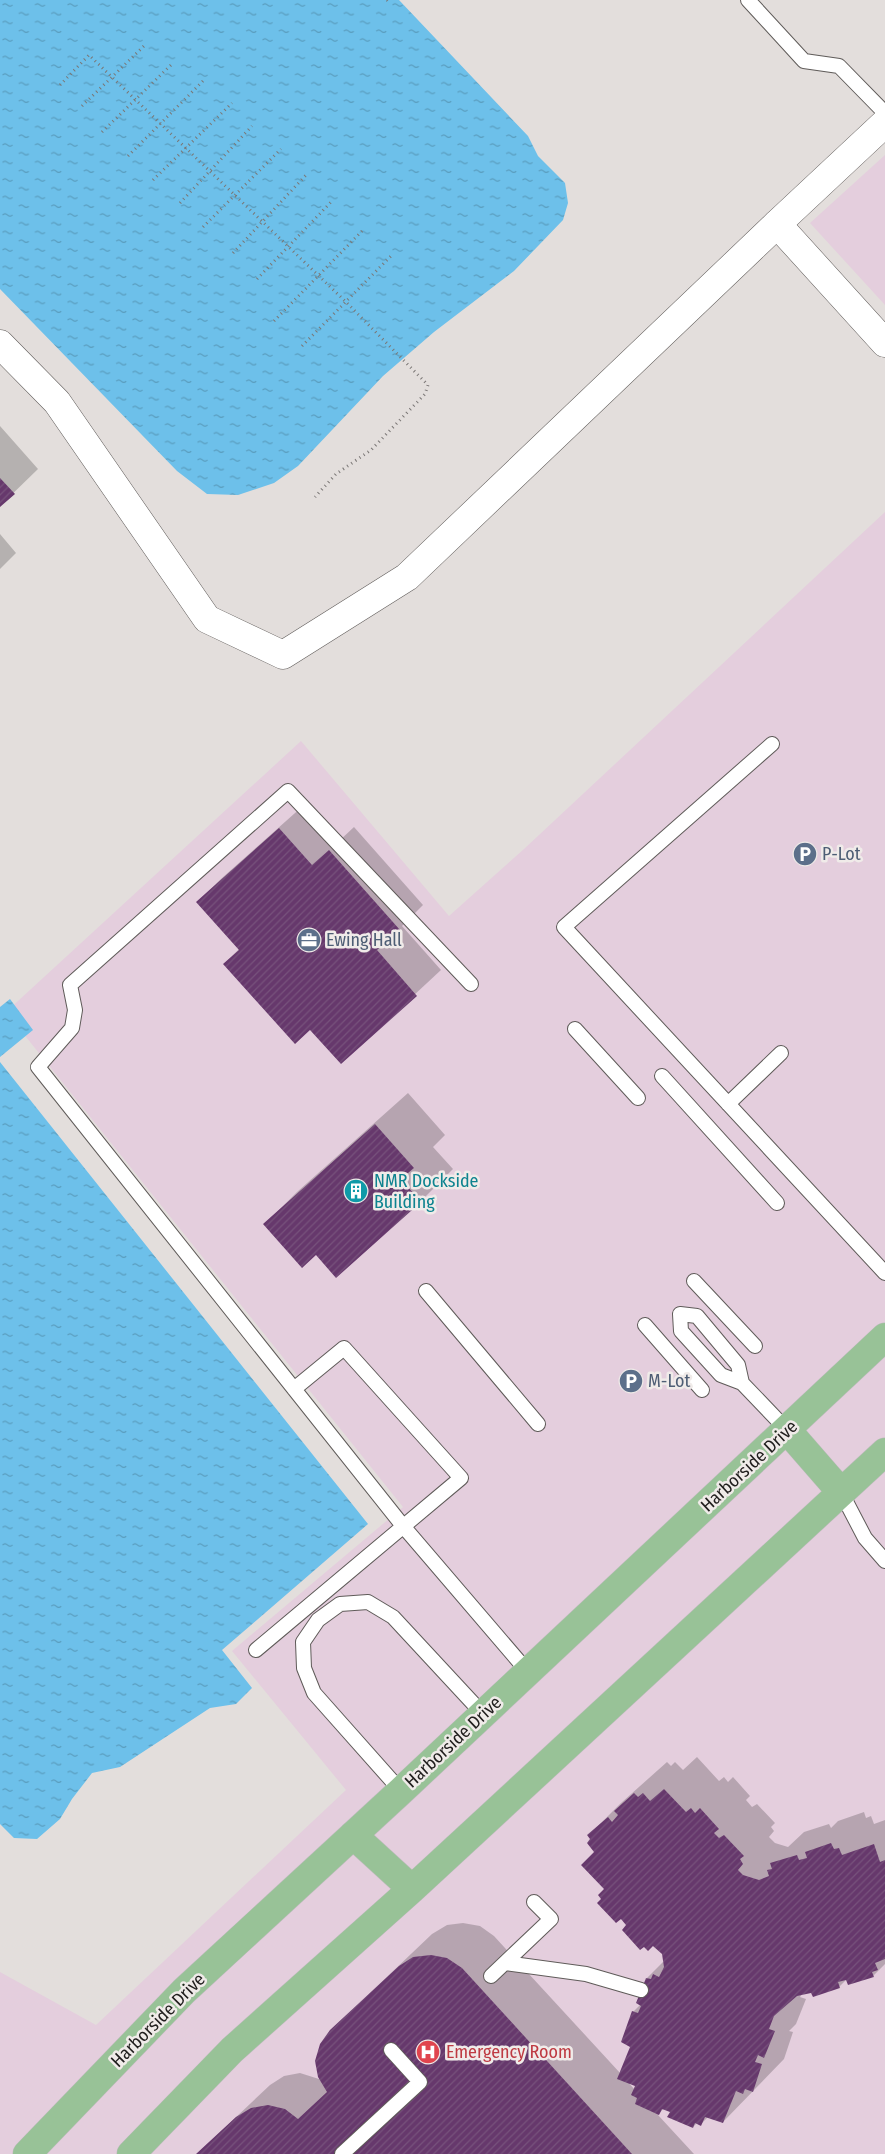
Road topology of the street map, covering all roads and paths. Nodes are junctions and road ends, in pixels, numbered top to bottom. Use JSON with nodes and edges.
{"nodes":[{"id":1,"x":748,"y":0,"type":"edge"},
{"id":2,"x":145,"y":45,"type":"dead end"},
{"id":3,"x":172,"y":64,"type":"dead end"},
{"id":4,"x":113,"y":78,"type":"junction"},
{"id":5,"x":204,"y":80,"type":"dead end"},
{"id":6,"x":60,"y":85,"type":"dead end"},
{"id":7,"x":136,"y":100,"type":"junction"},
{"id":8,"x":232,"y":103,"type":"dead end"},
{"id":9,"x":82,"y":106,"type":"dead end"},
{"id":10,"x":885,"y":113,"type":"edge"},
{"id":11,"x":161,"y":124,"type":"junction"},
{"id":12,"x":885,"y":124,"type":"edge"},
{"id":13,"x":252,"y":126,"type":"dead end"},
{"id":14,"x":102,"y":132,"type":"dead end"},
{"id":15,"x":186,"y":148,"type":"junction"},
{"id":16,"x":281,"y":149,"type":"dead end"},
{"id":17,"x":128,"y":156,"type":"dead end"},
{"id":18,"x":210,"y":171,"type":"junction"},
{"id":19,"x":307,"y":174,"type":"dead end"},
{"id":20,"x":153,"y":180,"type":"dead end"},
{"id":21,"x":235,"y":195,"type":"junction"},
{"id":22,"x":333,"y":200,"type":"dead end"},
{"id":23,"x":180,"y":203,"type":"dead end"},
{"id":24,"x":262,"y":221,"type":"junction"},
{"id":25,"x":777,"y":224,"type":"junction"},
{"id":26,"x":203,"y":227,"type":"dead end"},
{"id":27,"x":364,"y":229,"type":"dead end"},
{"id":28,"x":288,"y":246,"type":"junction"},
{"id":29,"x":233,"y":253,"type":"dead end"},
{"id":30,"x":391,"y":256,"type":"dead end"},
{"id":31,"x":318,"y":275,"type":"junction"},
{"id":32,"x":257,"y":279,"type":"dead end"},
{"id":33,"x":346,"y":302,"type":"junction"},
{"id":34,"x":274,"y":321,"type":"dead end"},
{"id":35,"x":0,"y":344,"type":"edge"},
{"id":36,"x":885,"y":344,"type":"edge"},
{"id":37,"x":302,"y":346,"type":"dead end"},
{"id":38,"x":315,"y":497,"type":"dead end"},
{"id":39,"x":772,"y":744,"type":"dead end"},
{"id":40,"x":471,"y":984,"type":"dead end"},
{"id":41,"x":575,"y":1029,"type":"dead end"},
{"id":42,"x":781,"y":1053,"type":"dead end"},
{"id":43,"x":662,"y":1076,"type":"dead end"},
{"id":44,"x":638,"y":1098,"type":"dead end"},
{"id":45,"x":728,"y":1104,"type":"junction"},
{"id":46,"x":777,"y":1203,"type":"dead end"},
{"id":47,"x":885,"y":1272,"type":"edge"},
{"id":48,"x":694,"y":1281,"type":"dead end"},
{"id":49,"x":426,"y":1291,"type":"dead end"},
{"id":50,"x":645,"y":1325,"type":"dead end"},
{"id":51,"x":885,"y":1337,"type":"edge"},
{"id":52,"x":754,"y":1346,"type":"dead end"},
{"id":53,"x":742,"y":1383,"type":"junction"},
{"id":54,"x":294,"y":1389,"type":"junction"},
{"id":55,"x":702,"y":1390,"type":"dead end"},
{"id":56,"x":538,"y":1424,"type":"dead end"},
{"id":57,"x":787,"y":1430,"type":"junction"},
{"id":58,"x":885,"y":1452,"type":"edge"},
{"id":59,"x":842,"y":1492,"type":"junction"},
{"id":60,"x":403,"y":1526,"type":"junction"},
{"id":61,"x":885,"y":1562,"type":"edge"},
{"id":62,"x":256,"y":1650,"type":"dead end"},
{"id":63,"x":528,"y":1672,"type":"junction"},
{"id":64,"x":483,"y":1714,"type":"junction"},
{"id":65,"x":401,"y":1791,"type":"junction"},
{"id":66,"x":353,"y":1835,"type":"junction"},
{"id":67,"x":412,"y":1889,"type":"junction"},
{"id":68,"x":534,"y":1902,"type":"dead end"},
{"id":69,"x":505,"y":1963,"type":"junction"},
{"id":70,"x":491,"y":1976,"type":"dead end"},
{"id":71,"x":641,"y":1990,"type":"dead end"},
{"id":72,"x":391,"y":2050,"type":"dead end"},
{"id":73,"x":27,"y":2154,"type":"edge"},
{"id":74,"x":131,"y":2154,"type":"edge"},
{"id":75,"x":342,"y":2154,"type":"edge"}],
"edges":[{"from":1,"to":10,"type":"lane"},
{"from":2,"to":4,"type":"path"},
{"from":3,"to":7,"type":"path"},
{"from":4,"to":6,"type":"path"},
{"from":4,"to":7,"type":"path"},
{"from":4,"to":9,"type":"path"},
{"from":5,"to":11,"type":"path"},
{"from":7,"to":11,"type":"path"},
{"from":7,"to":14,"type":"path"},
{"from":8,"to":15,"type":"path"},
{"from":11,"to":15,"type":"path"},
{"from":11,"to":17,"type":"path"},
{"from":12,"to":25,"type":"street"},
{"from":13,"to":18,"type":"path"},
{"from":15,"to":18,"type":"path"},
{"from":15,"to":20,"type":"path"},
{"from":16,"to":21,"type":"path"},
{"from":18,"to":21,"type":"path"},
{"from":18,"to":23,"type":"path"},
{"from":19,"to":24,"type":"path"},
{"from":21,"to":24,"type":"path"},
{"from":21,"to":26,"type":"path"},
{"from":22,"to":28,"type":"path"},
{"from":24,"to":28,"type":"path"},
{"from":24,"to":29,"type":"path"},
{"from":25,"to":35,"type":"street"},
{"from":25,"to":36,"type":"street"},
{"from":27,"to":31,"type":"path"},
{"from":28,"to":31,"type":"path"},
{"from":28,"to":32,"type":"path"},
{"from":30,"to":33,"type":"path"},
{"from":31,"to":33,"type":"path"},
{"from":31,"to":34,"type":"path"},
{"from":33,"to":37,"type":"path"},
{"from":33,"to":38,"type":"path"},
{"from":39,"to":45,"type":"lane"},
{"from":40,"to":54,"type":"lane"},
{"from":41,"to":44,"type":"lane"},
{"from":42,"to":45,"type":"lane"},
{"from":43,"to":46,"type":"lane"},
{"from":45,"to":47,"type":"lane"},
{"from":48,"to":52,"type":"lane"},
{"from":49,"to":56,"type":"lane"},
{"from":50,"to":55,"type":"lane"},
{"from":51,"to":57,"type":"main road","name":"Harborside Drive"},
{"from":53,"to":53,"type":"lane"},
{"from":53,"to":57,"type":"lane"},
{"from":54,"to":60,"type":"lane"},
{"from":54,"to":60,"type":"lane"},
{"from":57,"to":59,"type":"main road"},
{"from":57,"to":63,"type":"main road","name":"Harborside Drive"},
{"from":58,"to":59,"type":"main road"},
{"from":59,"to":61,"type":"lane"},
{"from":59,"to":67,"type":"main road"},
{"from":60,"to":62,"type":"lane"},
{"from":60,"to":63,"type":"lane"},
{"from":63,"to":64,"type":"main road","name":"Harborside Drive"},
{"from":64,"to":65,"type":"main road","name":"Harborside Drive"},
{"from":64,"to":65,"type":"lane"},
{"from":65,"to":66,"type":"main road","name":"Harborside Drive"},
{"from":66,"to":67,"type":"main road"},
{"from":66,"to":73,"type":"main road","name":"Harborside Drive"},
{"from":67,"to":74,"type":"main road"},
{"from":68,"to":69,"type":"lane"},
{"from":69,"to":70,"type":"lane"},
{"from":69,"to":71,"type":"lane"},
{"from":72,"to":75,"type":"lane"}]}
